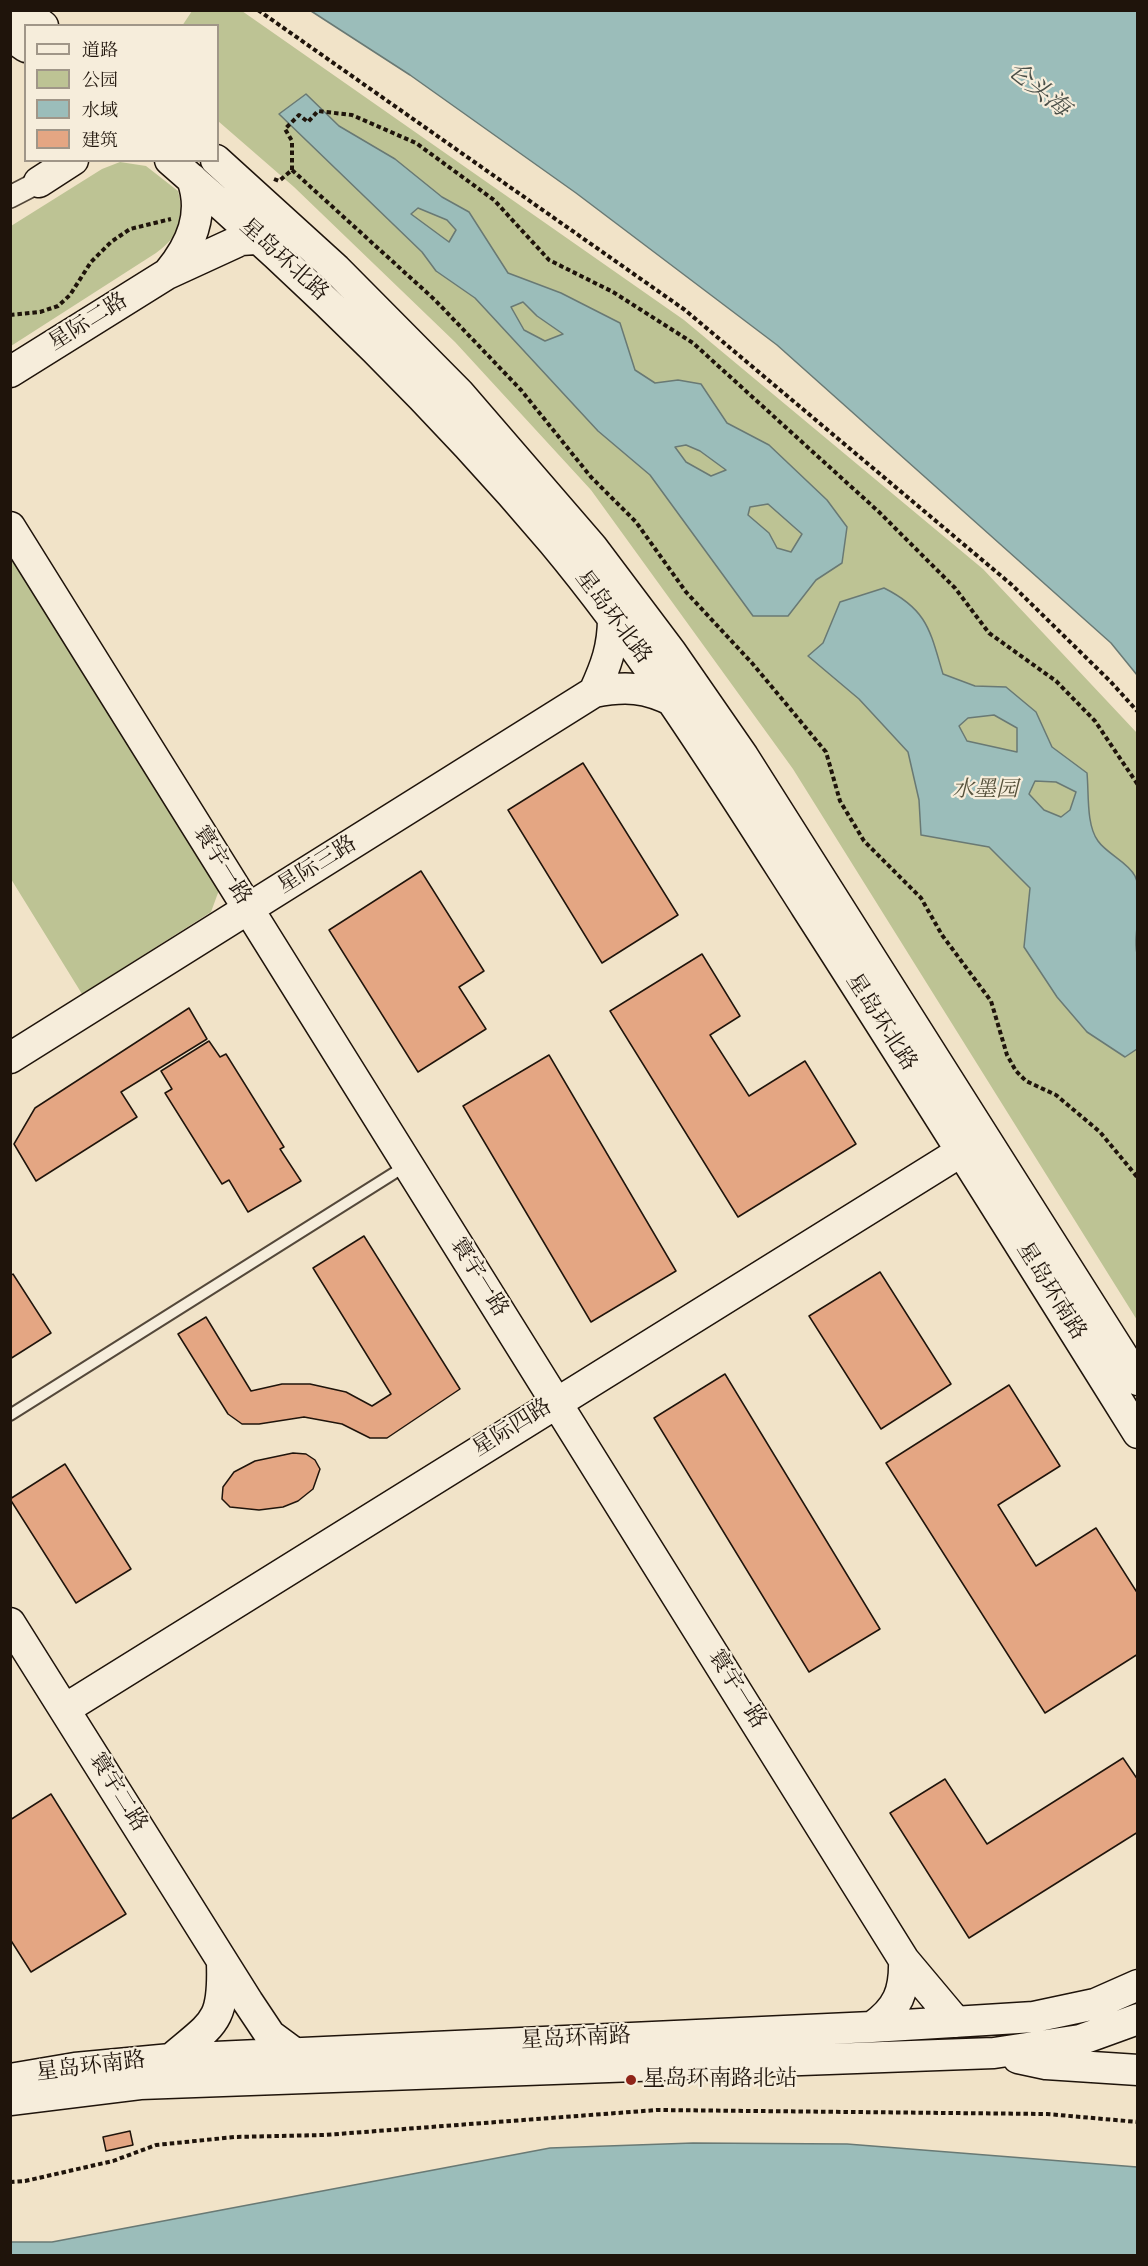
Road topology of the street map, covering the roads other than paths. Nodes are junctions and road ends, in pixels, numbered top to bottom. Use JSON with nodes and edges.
{"nodes":[{"id":1,"x":22,"y":10,"type":"edge"},
{"id":2,"x":40,"y":24,"type":"edge"},
{"id":3,"x":10,"y":36,"type":"edge"},
{"id":4,"x":24,"y":46,"type":"edge"},
{"id":5,"x":70,"y":162,"type":"edge"},
{"id":6,"x":218,"y":162,"type":"edge"},
{"id":7,"x":181,"y":170,"type":"edge"},
{"id":8,"x":39,"y":182,"type":"joint"},
{"id":9,"x":10,"y":197,"type":"edge"},
{"id":10,"x":263,"y":242,"type":"junction"},
{"id":11,"x":167,"y":274,"type":"junction"},
{"id":12,"x":10,"y":372,"type":"edge"},
{"id":13,"x":10,"y":527,"type":"edge"},
{"id":14,"x":613,"y":618,"type":"junction"},
{"id":15,"x":594,"y":692,"type":"junction"},
{"id":16,"x":675,"y":702,"type":"junction"},
{"id":17,"x":249,"y":910,"type":"junction"},
{"id":18,"x":10,"y":1058,"type":"edge"},
{"id":19,"x":974,"y":1144,"type":"junction"},
{"id":20,"x":408,"y":1165,"type":"junction"},
{"id":21,"x":1137,"y":1380,"type":"edge"},
{"id":22,"x":555,"y":1403,"type":"junction"},
{"id":23,"x":10,"y":1415,"type":"edge"},
{"id":24,"x":1137,"y":1433,"type":"edge"},
{"id":25,"x":10,"y":1623,"type":"edge"},
{"id":26,"x":65,"y":1709,"type":"junction"},
{"id":27,"x":904,"y":1960,"type":"junction"},
{"id":28,"x":222,"y":1963,"type":"junction"},
{"id":29,"x":1137,"y":1985,"type":"edge"},
{"id":30,"x":1137,"y":2019,"type":"edge"},
{"id":31,"x":956,"y":2022,"type":"junction"},
{"id":32,"x":872,"y":2027,"type":"junction"},
{"id":33,"x":293,"y":2052,"type":"junction"},
{"id":34,"x":994,"y":2053,"type":"junction"},
{"id":35,"x":171,"y":2059,"type":"junction"},
{"id":36,"x":1137,"y":2070,"type":"edge"},
{"id":37,"x":10,"y":2079,"type":"edge"},
{"id":38,"x":10,"y":2100,"type":"edge"}],
"edges":[{"from":1,"to":2,"type":"main road"},
{"from":3,"to":4,"type":"main road"},
{"from":5,"to":8,"type":"main road"},
{"from":6,"to":19,"type":"main road","name":"星岛环北路"},
{"from":7,"to":10,"type":"main road","name":"星岛环北路"},
{"from":7,"to":11,"type":"main road","name":"星际二路"},
{"from":8,"to":9,"type":"street"},
{"from":10,"to":11,"type":"main road","name":"星际二路"},
{"from":10,"to":14,"type":"main road","name":"星岛环北路"},
{"from":11,"to":12,"type":"main road","name":"星际二路"},
{"from":13,"to":17,"type":"main road","name":"寰宇一路"},
{"from":14,"to":15,"type":"main road"},
{"from":14,"to":16,"type":"main road","name":"星岛环北路"},
{"from":15,"to":16,"type":"main road","name":"星际三路"},
{"from":15,"to":17,"type":"main road","name":"星际三路"},
{"from":16,"to":19,"type":"main road","name":"星岛环北路"},
{"from":17,"to":18,"type":"main road","name":"星际三路"},
{"from":17,"to":20,"type":"main road","name":"寰宇一路"},
{"from":19,"to":21,"type":"main road","name":"星岛环南路"},
{"from":19,"to":22,"type":"main road","name":"星际四路"},
{"from":19,"to":24,"type":"main road","name":"星岛环南路"},
{"from":20,"to":22,"type":"main road","name":"寰宇一路"},
{"from":20,"to":23,"type":"lane"},
{"from":22,"to":26,"type":"main road","name":"星际四路"},
{"from":22,"to":27,"type":"main road","name":"寰宇一路"},
{"from":25,"to":26,"type":"main road","name":"寰宇二路"},
{"from":26,"to":28,"type":"main road","name":"寰宇二路"},
{"from":27,"to":31,"type":"main road","name":"寰宇一路"},
{"from":27,"to":32,"type":"main road"},
{"from":28,"to":33,"type":"main road","name":"寰宇二路"},
{"from":28,"to":35,"type":"main road"},
{"from":29,"to":31,"type":"main road","name":"星岛环南路"},
{"from":30,"to":34,"type":"main road","name":"星岛环南路"},
{"from":31,"to":32,"type":"main road","name":"星岛环南路"},
{"from":32,"to":33,"type":"main road","name":"星岛环南路"},
{"from":33,"to":35,"type":"main road","name":"星岛环南路"},
{"from":34,"to":36,"type":"main road"},
{"from":34,"to":38,"type":"main road","name":"星岛环南路"},
{"from":35,"to":37,"type":"main road","name":"星岛环南路"}]}
